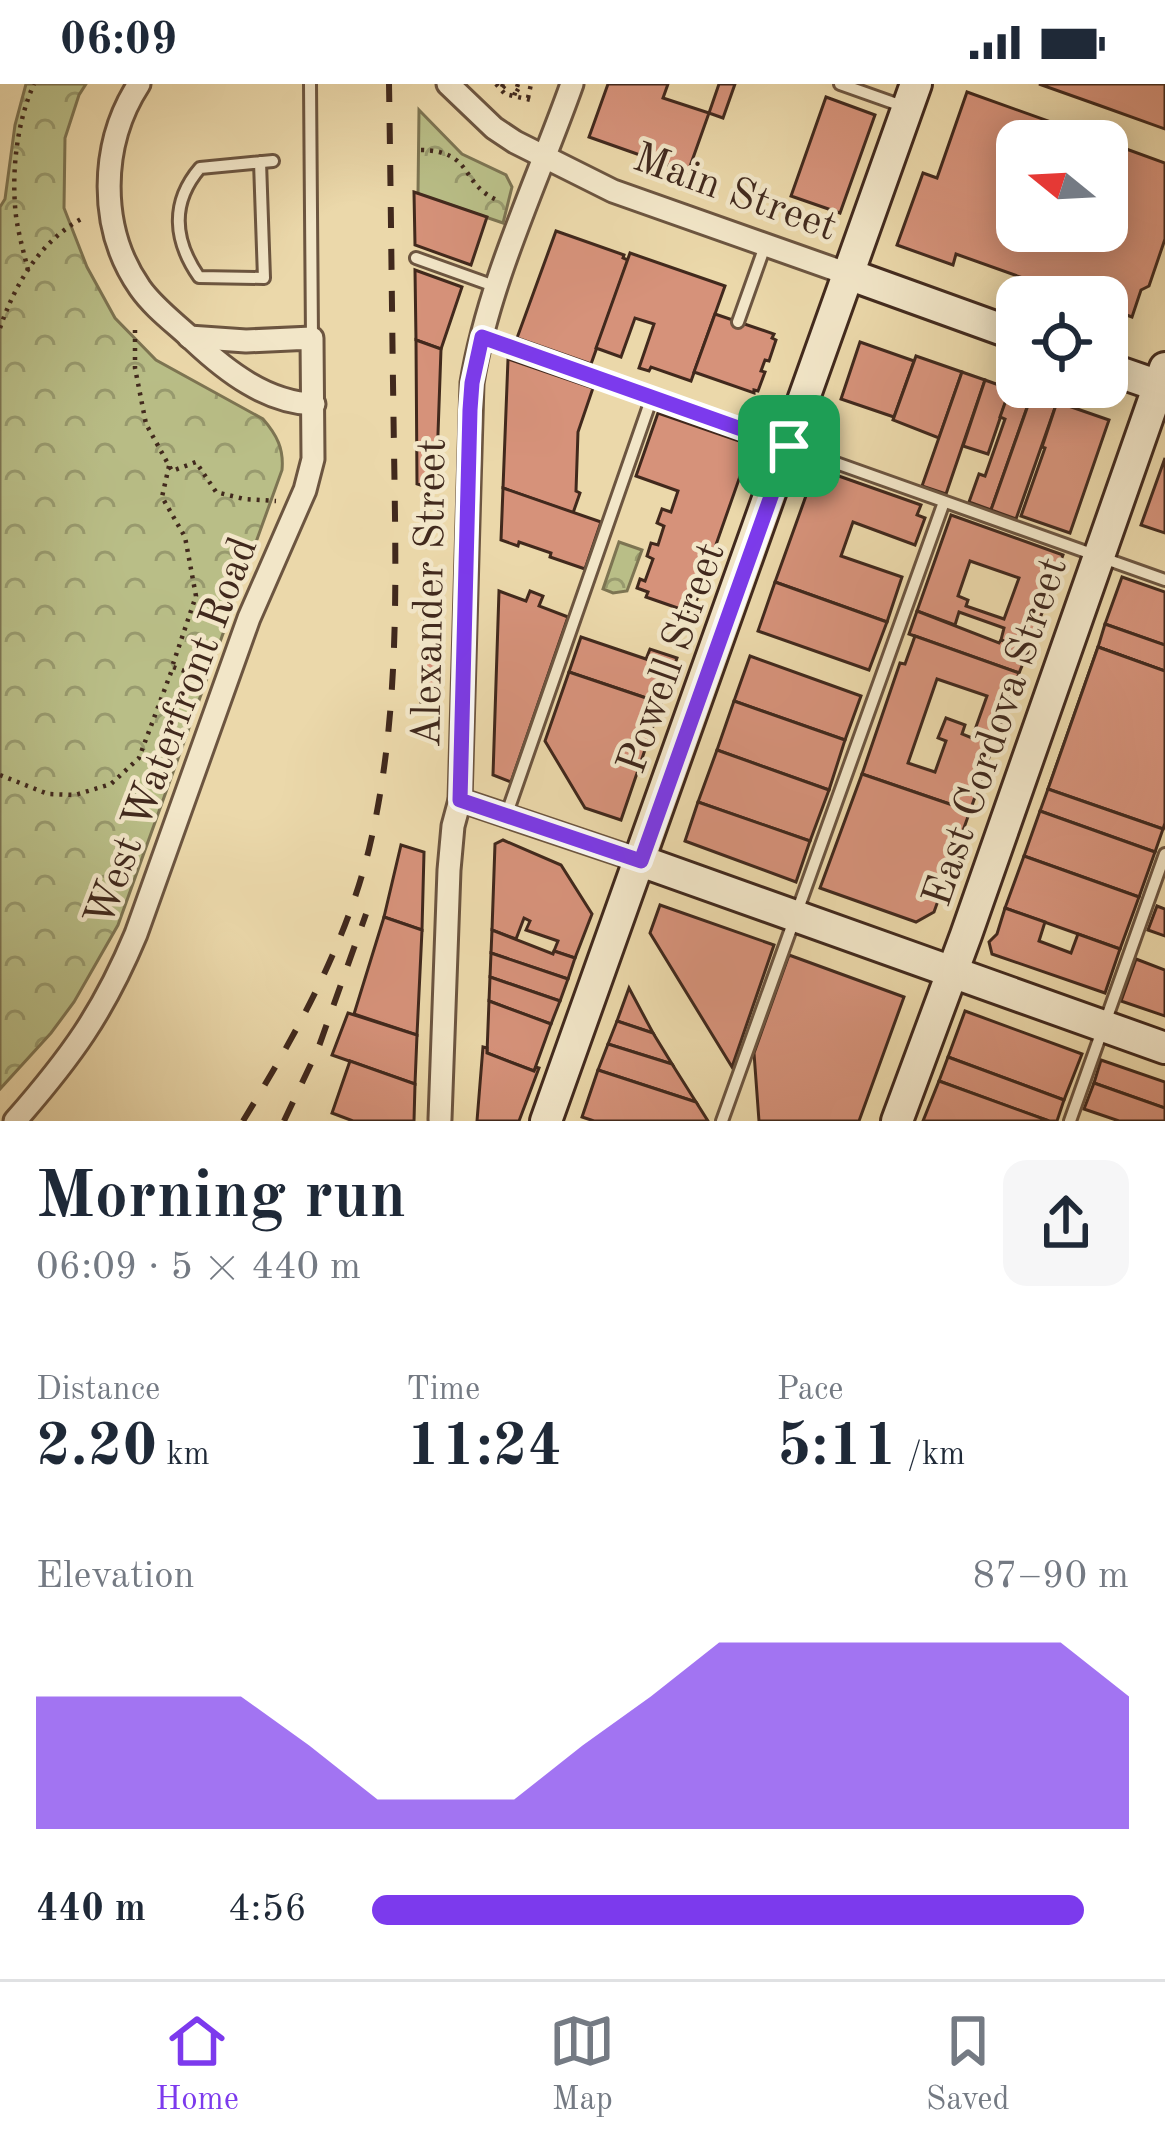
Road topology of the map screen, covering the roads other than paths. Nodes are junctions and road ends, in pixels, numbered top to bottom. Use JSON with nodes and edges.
{"nodes":[{"id":1,"x":139,"y":84,"type":"edge"},
{"id":2,"x":310,"y":84,"type":"edge"},
{"id":3,"x":448,"y":84,"type":"edge"},
{"id":4,"x":572,"y":84,"type":"edge"},
{"id":5,"x":840,"y":84,"type":"edge"},
{"id":6,"x":912,"y":96,"type":"edge"},
{"id":7,"x":545,"y":158,"type":"junction"},
{"id":8,"x":267,"y":162,"type":"joint"},
{"id":9,"x":765,"y":246,"type":"junction"},
{"id":10,"x":416,"y":258,"type":"dead end"},
{"id":11,"x":848,"y":274,"type":"junction"},
{"id":12,"x":497,"y":287,"type":"junction"},
{"id":13,"x":739,"y":322,"type":"dead end"},
{"id":14,"x":996,"y":327,"type":"edge"},
{"id":15,"x":189,"y":337,"type":"junction"},
{"id":16,"x":482,"y":337,"type":"junction"},
{"id":17,"x":312,"y":338,"type":"junction"},
{"id":18,"x":1128,"y":373,"type":"edge"},
{"id":19,"x":1163,"y":381,"type":"edge"},
{"id":20,"x":652,"y":397,"type":"junction"},
{"id":21,"x":314,"y":404,"type":"junction"},
{"id":22,"x":789,"y":446,"type":"junction"},
{"id":23,"x":944,"y":502,"type":"junction"},
{"id":24,"x":1098,"y":556,"type":"junction"},
{"id":25,"x":1165,"y":580,"type":"edge"},
{"id":26,"x":460,"y":800,"type":"junction"},
{"id":27,"x":506,"y":816,"type":"junction"},
{"id":28,"x":1165,"y":854,"type":"edge"},
{"id":29,"x":641,"y":861,"type":"junction"},
{"id":30,"x":795,"y":916,"type":"junction"},
{"id":31,"x":952,"y":971,"type":"junction"},
{"id":32,"x":1104,"y":1026,"type":"junction"},
{"id":33,"x":1165,"y":1048,"type":"edge"},
{"id":34,"x":440,"y":1119,"type":"edge"},
{"id":35,"x":15,"y":1121,"type":"edge"},
{"id":36,"x":546,"y":1121,"type":"edge"},
{"id":37,"x":722,"y":1121,"type":"edge"},
{"id":38,"x":897,"y":1121,"type":"edge"},
{"id":39,"x":1070,"y":1121,"type":"edge"}],
"edges":[{"from":1,"to":15,"type":"street"},
{"from":2,"to":17,"type":"lane"},
{"from":3,"to":7,"type":"street","name":"Main Street"},
{"from":4,"to":7,"type":"street","name":"Alexander Street"},
{"from":5,"to":6,"type":"lane"},
{"from":6,"to":11,"type":"main road","name":"Powell Street"},
{"from":7,"to":9,"type":"street","name":"Main Street"},
{"from":7,"to":12,"type":"street","name":"Alexander Street"},
{"from":8,"to":8,"type":"lane"},
{"from":9,"to":11,"type":"street","name":"Main Street"},
{"from":9,"to":13,"type":"lane"},
{"from":10,"to":12,"type":"lane"},
{"from":11,"to":14,"type":"main road","name":"Main Street"},
{"from":11,"to":22,"type":"main road","name":"Powell Street"},
{"from":12,"to":16,"type":"street","name":"Alexander Street"},
{"from":15,"to":17,"type":"street"},
{"from":15,"to":21,"type":"street"},
{"from":16,"to":20,"type":"lane"},
{"from":16,"to":26,"type":"street","name":"Alexander Street"},
{"from":17,"to":21,"type":"street","name":"West Waterfront Road"},
{"from":18,"to":19,"type":"main road"},
{"from":19,"to":24,"type":"main road","name":"East Cordova Street"},
{"from":20,"to":22,"type":"lane"},
{"from":20,"to":27,"type":"lane"},
{"from":21,"to":35,"type":"street","name":"West Waterfront Road"},
{"from":22,"to":23,"type":"lane"},
{"from":22,"to":29,"type":"main road","name":"Powell Street"},
{"from":23,"to":24,"type":"lane"},
{"from":23,"to":30,"type":"lane"},
{"from":24,"to":25,"type":"lane"},
{"from":24,"to":31,"type":"main road","name":"East Cordova Street"},
{"from":26,"to":27,"type":"street"},
{"from":26,"to":34,"type":"street","name":"Alexander Street"},
{"from":27,"to":29,"type":"street"},
{"from":28,"to":32,"type":"lane"},
{"from":29,"to":30,"type":"main road"},
{"from":29,"to":36,"type":"main road","name":"Powell Street"},
{"from":30,"to":31,"type":"main road"},
{"from":30,"to":37,"type":"lane"},
{"from":31,"to":32,"type":"main road"},
{"from":31,"to":38,"type":"main road","name":"East Cordova Street"},
{"from":32,"to":33,"type":"main road"},
{"from":32,"to":39,"type":"lane"}]}
